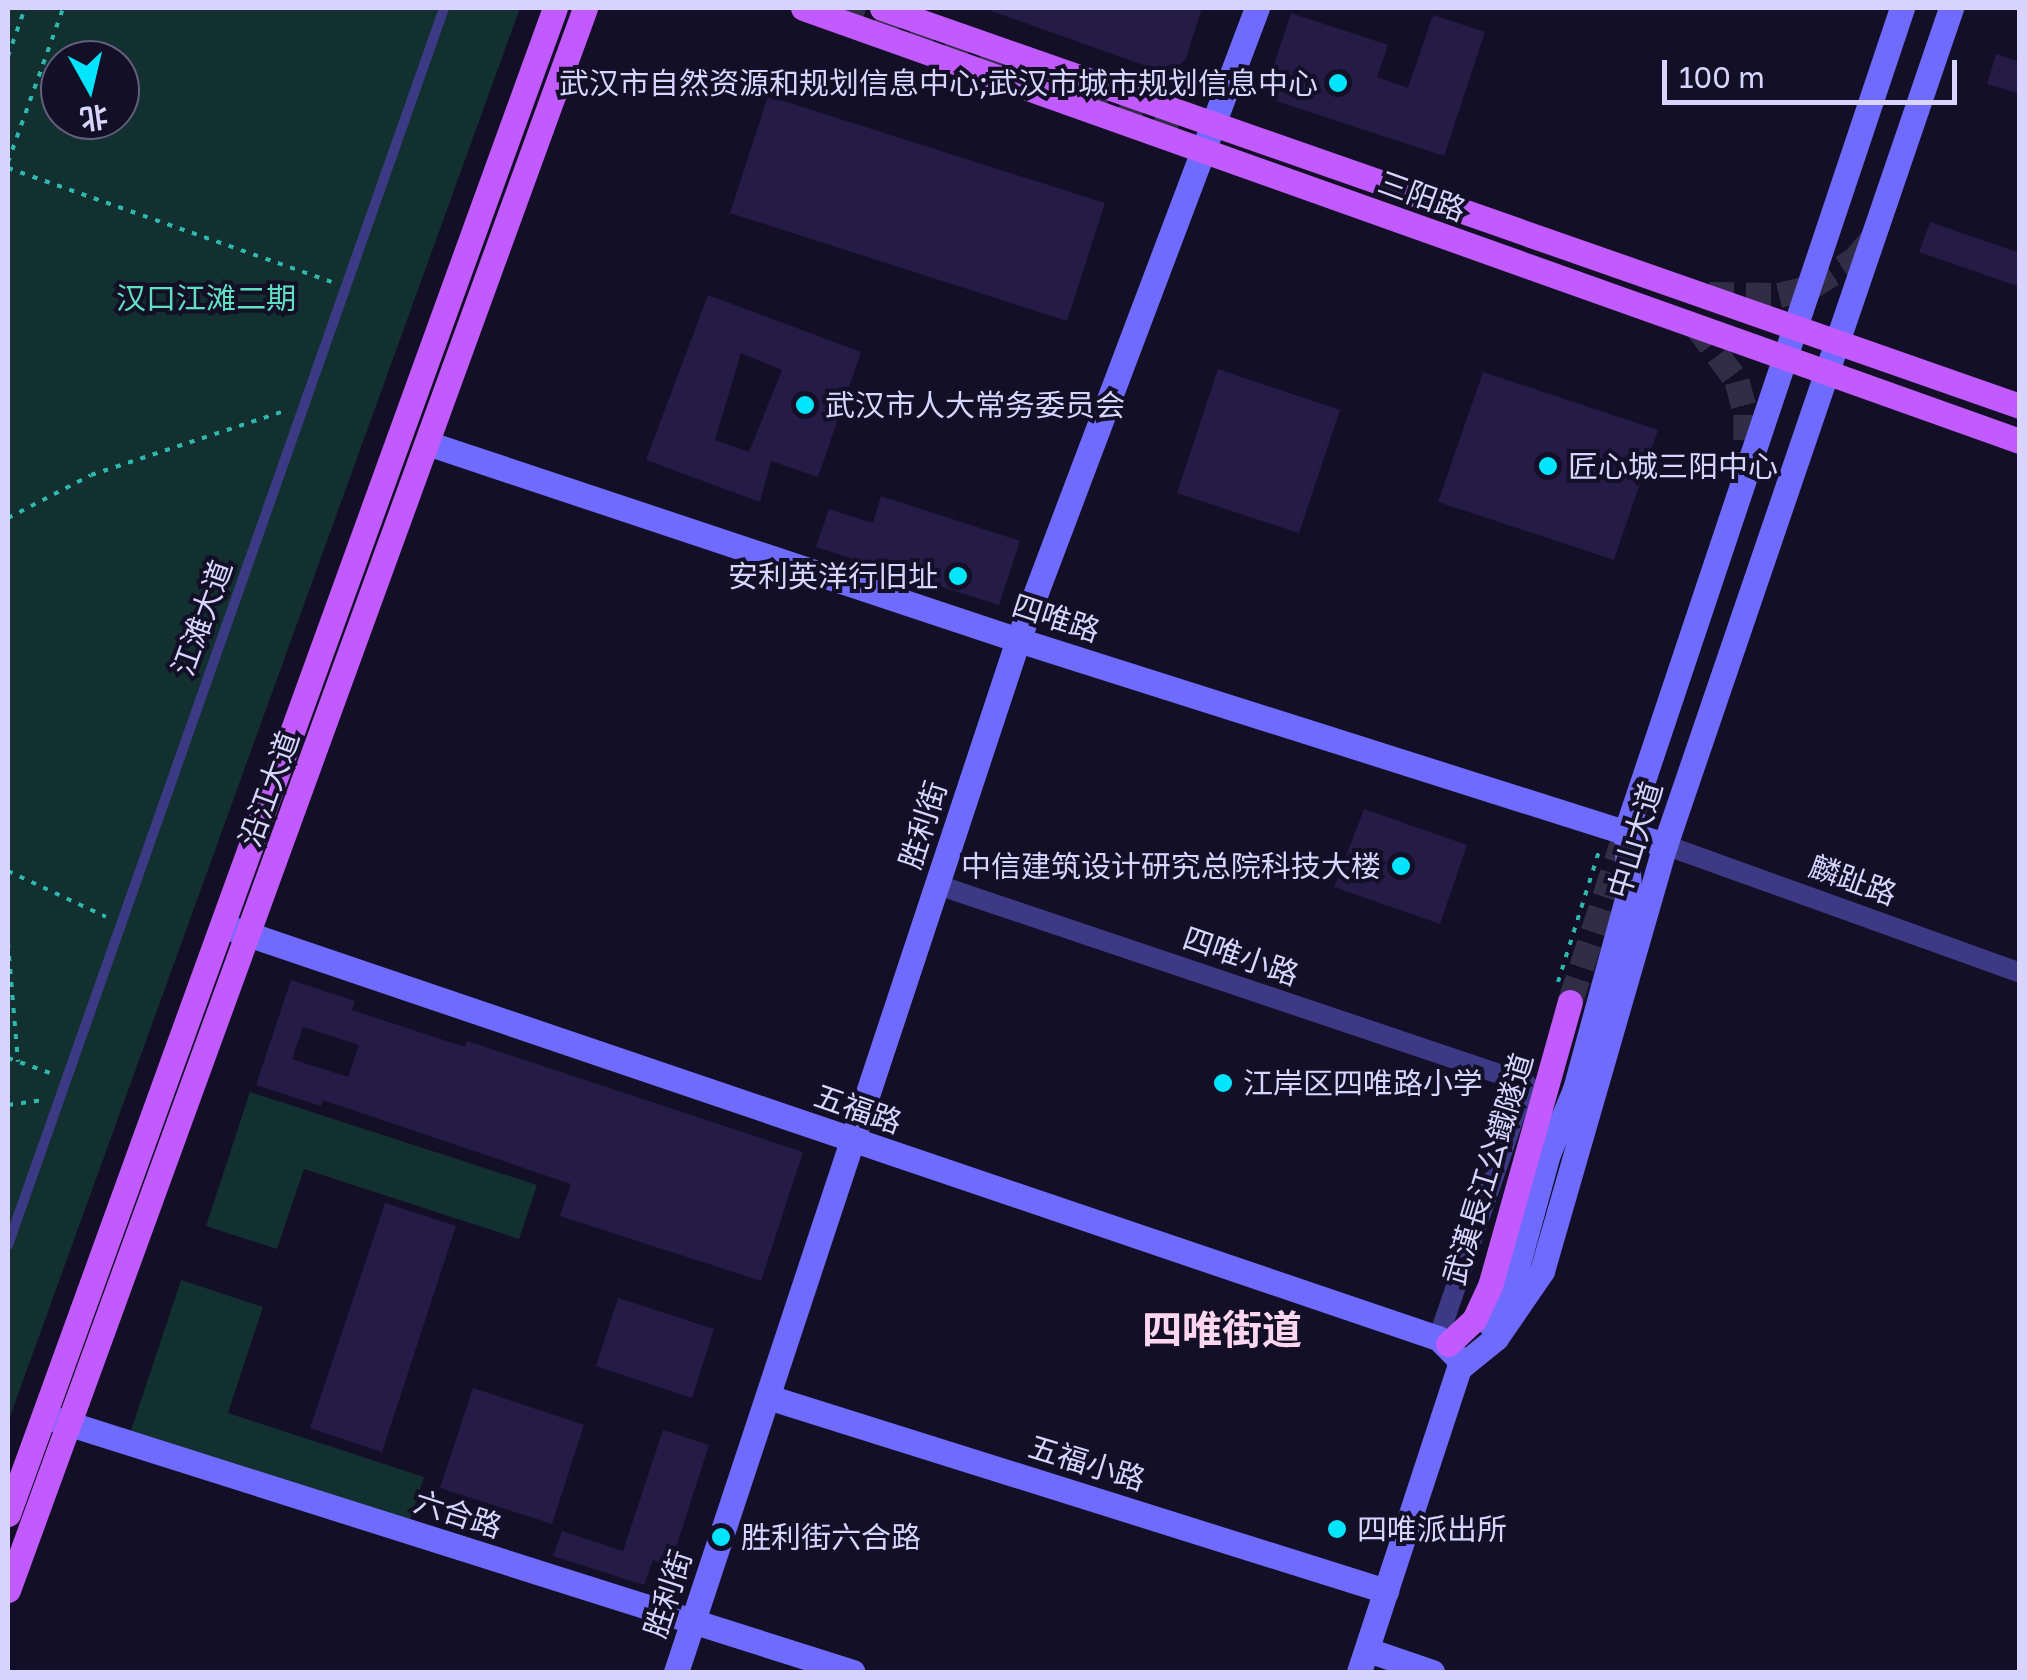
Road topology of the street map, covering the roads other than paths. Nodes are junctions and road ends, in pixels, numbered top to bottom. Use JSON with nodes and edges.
{"nodes":[{"id":1,"x":444,"y":8,"type":"edge"},
{"id":2,"x":555,"y":8,"type":"edge"},
{"id":3,"x":585,"y":8,"type":"edge"},
{"id":4,"x":803,"y":8,"type":"edge"},
{"id":5,"x":882,"y":8,"type":"edge"},
{"id":6,"x":1256,"y":8,"type":"edge"},
{"id":7,"x":1902,"y":8,"type":"edge"},
{"id":8,"x":1951,"y":8,"type":"edge"},
{"id":9,"x":1214,"y":119,"type":"junction"},
{"id":10,"x":1204,"y":152,"type":"junction"},
{"id":11,"x":1798,"y":332,"type":"junction"},
{"id":12,"x":1836,"y":345,"type":"junction"},
{"id":13,"x":1787,"y":363,"type":"junction"},
{"id":14,"x":1826,"y":376,"type":"junction"},
{"id":15,"x":2020,"y":406,"type":"edge"},
{"id":16,"x":2020,"y":442,"type":"edge"},
{"id":17,"x":430,"y":444,"type":"junction"},
{"id":18,"x":1018,"y":640,"type":"junction"},
{"id":19,"x":1617,"y":828,"type":"junction"},
{"id":20,"x":1666,"y":845,"type":"junction"},
{"id":21,"x":938,"y":886,"type":"junction"},
{"id":22,"x":220,"y":925,"type":"junction"},
{"id":23,"x":250,"y":935,"type":"junction"},
{"id":24,"x":2020,"y":973,"type":"edge"},
{"id":25,"x":1563,"y":996,"type":"tunnel mouth"},
{"id":26,"x":1526,"y":1083,"type":"joint"},
{"id":27,"x":854,"y":1142,"type":"junction"},
{"id":28,"x":8,"y":1246,"type":"edge"},
{"id":29,"x":1451,"y":1350,"type":"junction"},
{"id":30,"x":768,"y":1396,"type":"junction"},
{"id":31,"x":43,"y":1416,"type":"junction"},
{"id":32,"x":68,"y":1424,"type":"junction"},
{"id":33,"x":8,"y":1514,"type":"edge"},
{"id":34,"x":8,"y":1590,"type":"edge"},
{"id":35,"x":1386,"y":1591,"type":"junction"},
{"id":36,"x":692,"y":1623,"type":"junction"},
{"id":37,"x":1363,"y":1662,"type":"edge"},
{"id":38,"x":676,"y":1672,"type":"edge"},
{"id":39,"x":853,"y":1672,"type":"edge"},
{"id":40,"x":1432,"y":1672,"type":"edge"}],
"edges":[{"from":1,"to":28,"type":"lane","name":"江滩大道"},
{"from":2,"to":22,"type":"main road","name":"沿江大道"},
{"from":3,"to":17,"type":"main road","name":"沿江大道"},
{"from":4,"to":10,"type":"main road","name":"三阳路"},
{"from":5,"to":9,"type":"main road","name":"三阳路"},
{"from":6,"to":9,"type":"street","name":"胜利街"},
{"from":7,"to":11,"type":"street","name":"中山大道"},
{"from":8,"to":12,"type":"street","name":"中山大道"},
{"from":9,"to":10,"type":"street","name":"胜利街"},
{"from":9,"to":11,"type":"main road","name":"三阳路"},
{"from":10,"to":13,"type":"main road","name":"三阳路"},
{"from":10,"to":18,"type":"street","name":"胜利街"},
{"from":11,"to":12,"type":"main road","name":"三阳路"},
{"from":11,"to":13,"type":"street","name":"中山大道"},
{"from":12,"to":14,"type":"street","name":"中山大道"},
{"from":12,"to":15,"type":"main road","name":"三阳路"},
{"from":13,"to":14,"type":"main road","name":"三阳路"},
{"from":13,"to":19,"type":"street","name":"中山大道"},
{"from":14,"to":16,"type":"main road","name":"三阳路"},
{"from":14,"to":20,"type":"street","name":"中山大道"},
{"from":17,"to":18,"type":"street","name":"四唯路"},
{"from":17,"to":23,"type":"main road","name":"沿江大道"},
{"from":18,"to":19,"type":"street","name":"四唯路"},
{"from":18,"to":21,"type":"street","name":"胜利街"},
{"from":19,"to":20,"type":"street","name":"四唯路"},
{"from":19,"to":29,"type":"street","name":"中山大道"},
{"from":20,"to":24,"type":"street","name":"麟趾路"},
{"from":20,"to":29,"type":"street","name":"中山大道"},
{"from":21,"to":26,"type":"street","name":"四唯小路"},
{"from":21,"to":27,"type":"street","name":"胜利街"},
{"from":22,"to":23,"type":"street","name":"五福路"},
{"from":22,"to":31,"type":"main road","name":"沿江大道"},
{"from":23,"to":27,"type":"street","name":"五福路"},
{"from":23,"to":32,"type":"main road","name":"沿江大道"},
{"from":25,"to":29,"type":"main road","name":"武漢長江公鐵隧道"},
{"from":26,"to":29,"type":"street","name":"中山大道"},
{"from":27,"to":29,"type":"street","name":"五福路"},
{"from":27,"to":30,"type":"street","name":"胜利街"},
{"from":29,"to":35,"type":"street","name":"中山大道"},
{"from":30,"to":35,"type":"street","name":"五福小路"},
{"from":30,"to":36,"type":"street","name":"胜利街"},
{"from":31,"to":32,"type":"street","name":"六合路"},
{"from":31,"to":33,"type":"main road","name":"沿江大道"},
{"from":32,"to":34,"type":"main road","name":"沿江大道"},
{"from":32,"to":36,"type":"street","name":"六合路"},
{"from":35,"to":37,"type":"street","name":"中山大道"},
{"from":36,"to":38,"type":"street","name":"胜利街"},
{"from":36,"to":39,"type":"street","name":"六合路"},
{"from":37,"to":40,"type":"street"}]}
